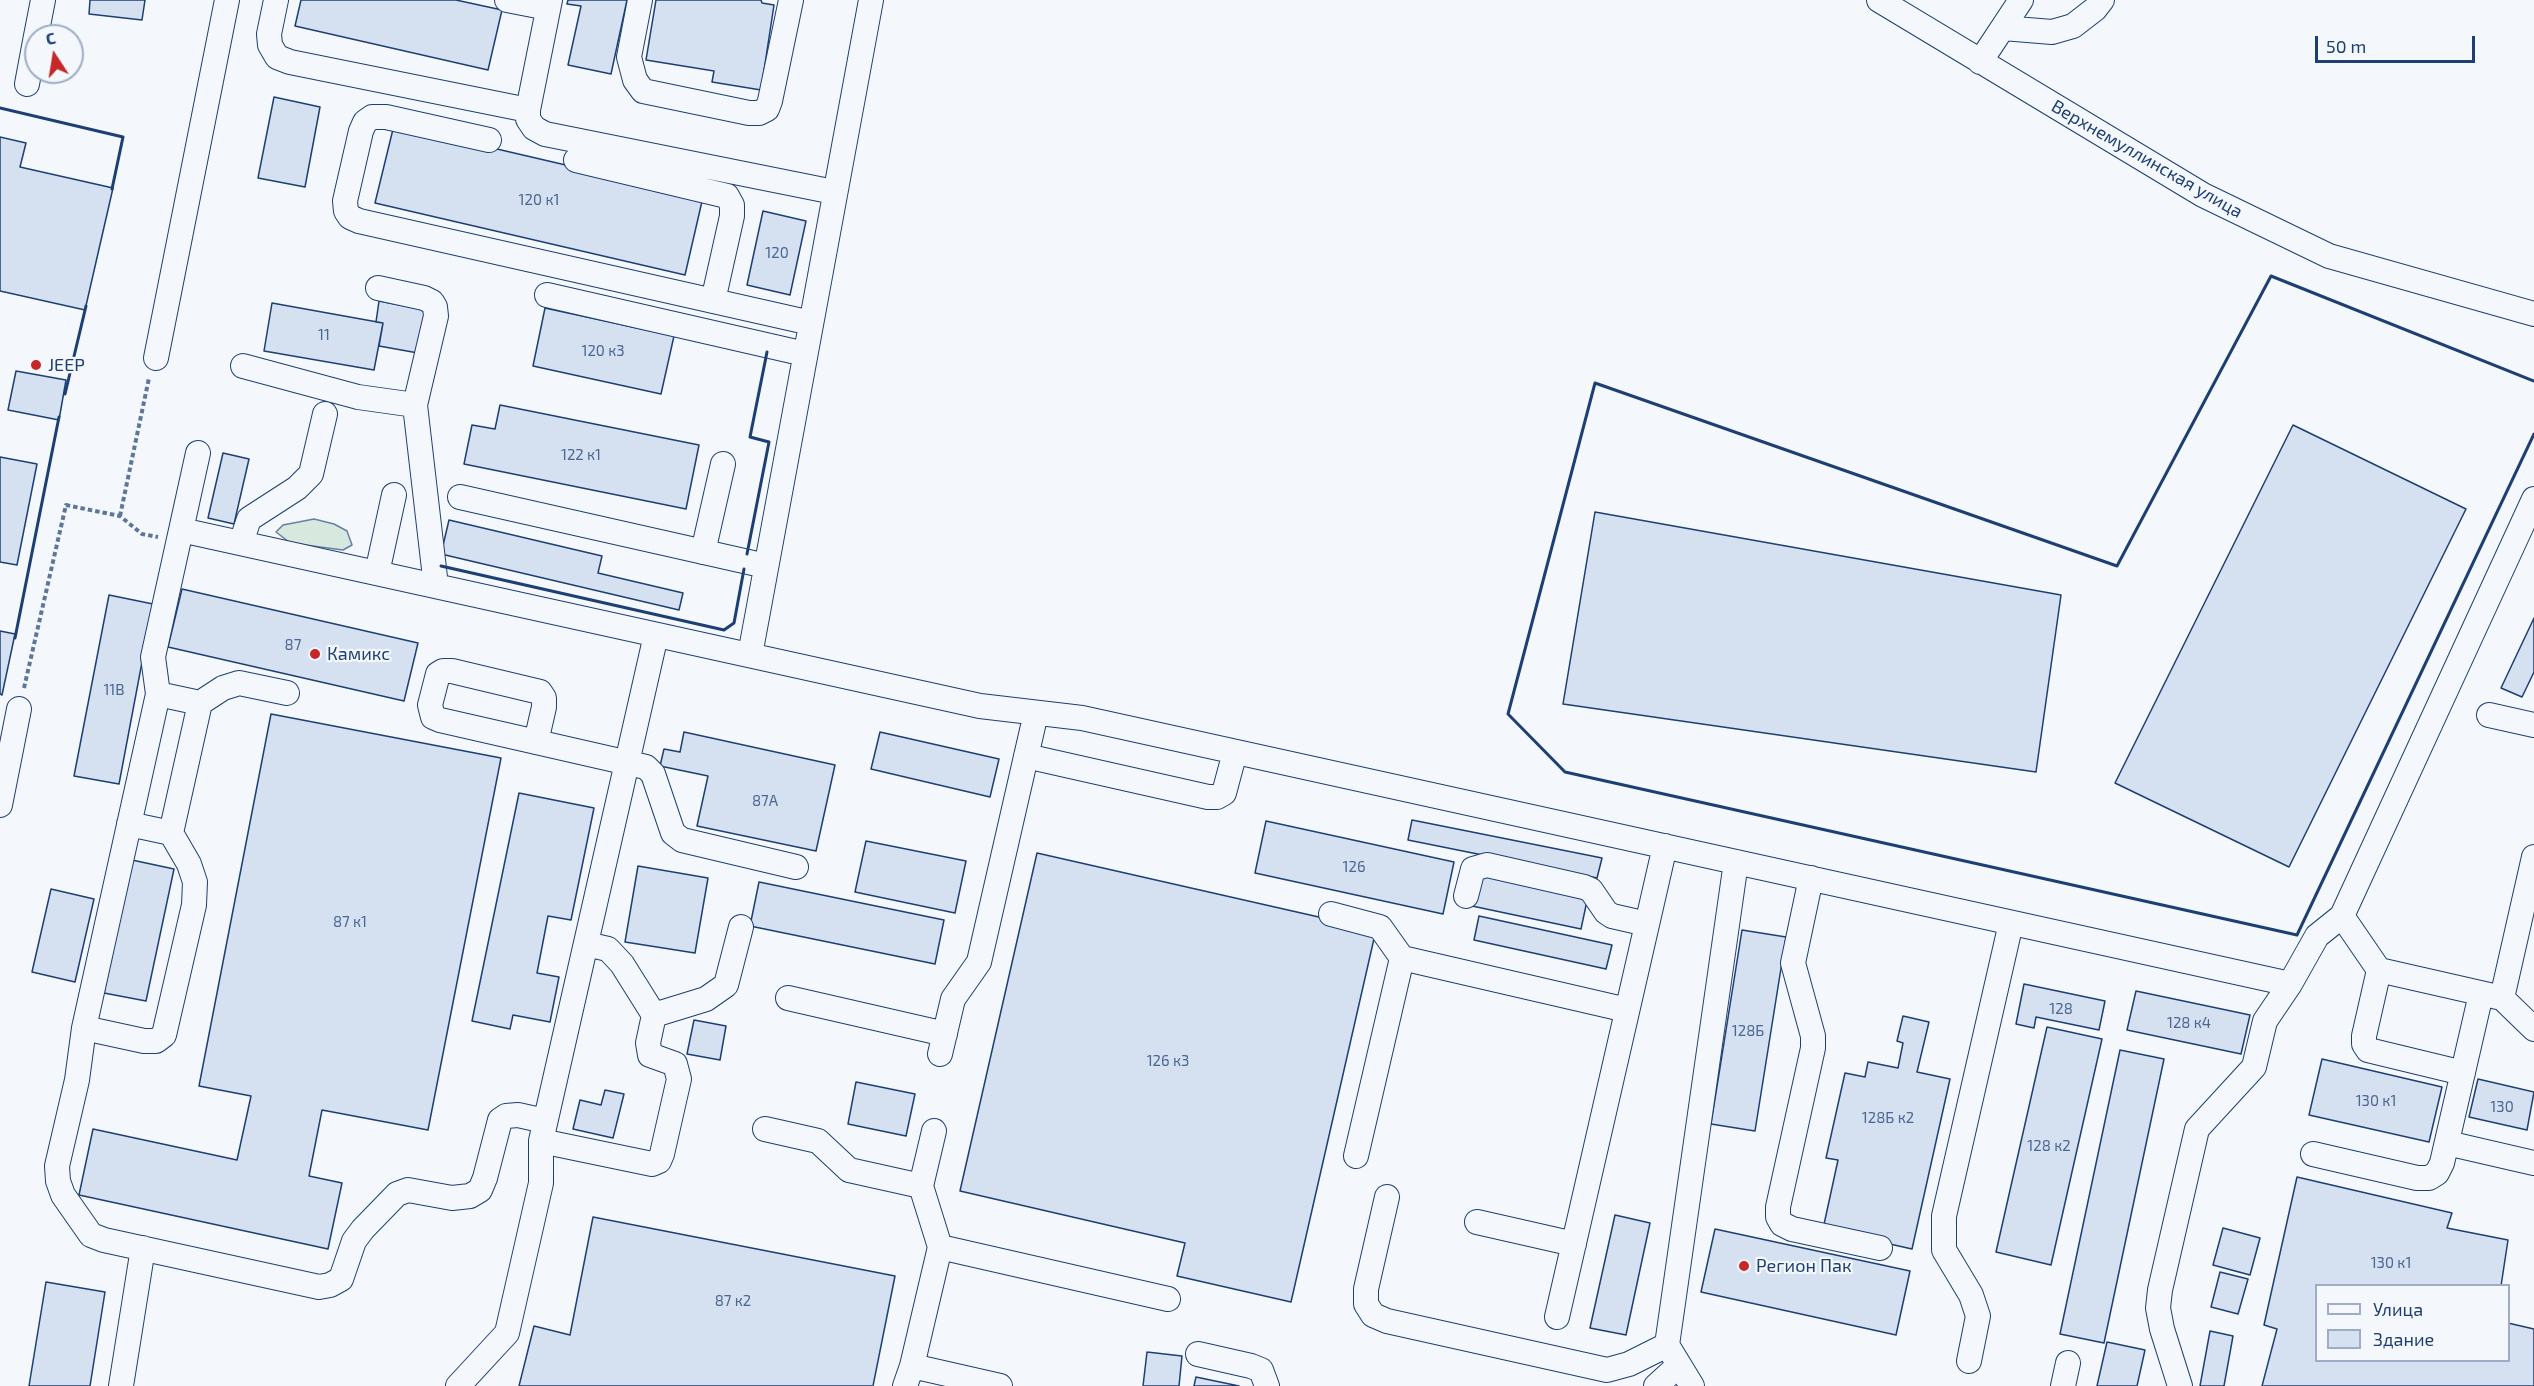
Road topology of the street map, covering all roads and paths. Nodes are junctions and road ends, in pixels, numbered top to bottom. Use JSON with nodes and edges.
{"nodes":[{"id":1,"x":43,"y":0,"type":"edge"},
{"id":2,"x":227,"y":0,"type":"edge"},
{"id":3,"x":276,"y":0,"type":"edge"},
{"id":4,"x":507,"y":0,"type":"edge"},
{"id":5,"x":640,"y":0,"type":"edge"},
{"id":6,"x":791,"y":0,"type":"edge"},
{"id":7,"x":871,"y":0,"type":"edge"},
{"id":8,"x":1879,"y":0,"type":"edge"},
{"id":9,"x":2021,"y":0,"type":"edge"},
{"id":10,"x":2102,"y":0,"type":"edge"},
{"id":11,"x":549,"y":4,"type":"edge"},
{"id":12,"x":38,"y":24,"type":"edge"},
{"id":13,"x":2003,"y":28,"type":"junction"},
{"id":14,"x":1980,"y":62,"type":"junction"},
{"id":15,"x":528,"y":110,"type":"junction"},
{"id":16,"x":489,"y":140,"type":"dead end"},
{"id":17,"x":576,"y":160,"type":"dead end"},
{"id":18,"x":834,"y":192,"type":"junction"},
{"id":19,"x":378,"y":288,"type":"dead end"},
{"id":20,"x":547,"y":295,"type":"dead end"},
{"id":21,"x":713,"y":301,"type":"junction"},
{"id":22,"x":2534,"y":314,"type":"edge"},
{"id":23,"x":811,"y":323,"type":"junction"},
{"id":24,"x":805,"y":354,"type":"junction"},
{"id":25,"x":156,"y":358,"type":"joint"},
{"id":26,"x":243,"y":366,"type":"dead end"},
{"id":27,"x":415,"y":405,"type":"junction"},
{"id":28,"x":325,"y":414,"type":"dead end"},
{"id":29,"x":198,"y":453,"type":"dead end"},
{"id":30,"x":723,"y":464,"type":"dead end"},
{"id":31,"x":394,"y":495,"type":"dead end"},
{"id":32,"x":460,"y":496,"type":"dead end"},
{"id":33,"x":2534,"y":499,"type":"edge"},
{"id":34,"x":120,"y":516,"type":"junction"},
{"id":35,"x":181,"y":530,"type":"junction"},
{"id":36,"x":240,"y":543,"type":"junction"},
{"id":37,"x":703,"y":552,"type":"junction"},
{"id":38,"x":766,"y":566,"type":"junction"},
{"id":39,"x":376,"y":573,"type":"junction"},
{"id":40,"x":436,"y":586,"type":"junction"},
{"id":41,"x":656,"y":634,"type":"junction"},
{"id":42,"x":750,"y":655,"type":"junction"},
{"id":43,"x":287,"y":693,"type":"dead end"},
{"id":44,"x":158,"y":694,"type":"junction"},
{"id":45,"x":200,"y":704,"type":"junction"},
{"id":46,"x":19,"y":709,"type":"joint"},
{"id":47,"x":1036,"y":713,"type":"junction"},
{"id":48,"x":2488,"y":715,"type":"dead end"},
{"id":49,"x":2534,"y":725,"type":"edge"},
{"id":50,"x":536,"y":742,"type":"junction"},
{"id":51,"x":1235,"y":752,"type":"junction"},
{"id":52,"x":1026,"y":756,"type":"junction"},
{"id":53,"x":627,"y":762,"type":"junction"},
{"id":54,"x":0,"y":805,"type":"edge"},
{"id":55,"x":129,"y":824,"type":"junction"},
{"id":56,"x":171,"y":833,"type":"junction"},
{"id":57,"x":1665,"y":846,"type":"junction"},
{"id":58,"x":2534,"y":857,"type":"edge"},
{"id":59,"x":1736,"y":862,"type":"junction"},
{"id":60,"x":796,"y":867,"type":"dead end"},
{"id":61,"x":1811,"y":878,"type":"junction"},
{"id":62,"x":1466,"y":896,"type":"dead end"},
{"id":63,"x":1331,"y":914,"type":"dead end"},
{"id":64,"x":2342,"y":916,"type":"junction"},
{"id":65,"x":2011,"y":922,"type":"junction"},
{"id":66,"x":1647,"y":924,"type":"junction"},
{"id":67,"x":741,"y":927,"type":"dead end"},
{"id":68,"x":586,"y":944,"type":"junction"},
{"id":69,"x":1402,"y":958,"type":"junction"},
{"id":70,"x":2379,"y":970,"type":"junction"},
{"id":71,"x":2290,"y":984,"type":"junction"},
{"id":72,"x":2491,"y":996,"type":"junction"},
{"id":73,"x":788,"y":998,"type":"dead end"},
{"id":74,"x":1627,"y":1010,"type":"junction"},
{"id":75,"x":654,"y":1015,"type":"junction"},
{"id":76,"x":84,"y":1028,"type":"junction"},
{"id":77,"x":2534,"y":1029,"type":"edge"},
{"id":78,"x":2463,"y":1073,"type":"junction"},
{"id":79,"x":765,"y":1129,"type":"dead end"},
{"id":80,"x":543,"y":1131,"type":"junction"},
{"id":81,"x":934,"y":1131,"type":"dead end"},
{"id":82,"x":2447,"y":1143,"type":"junction"},
{"id":83,"x":2313,"y":1154,"type":"dead end"},
{"id":84,"x":1356,"y":1156,"type":"dead end"},
{"id":85,"x":2534,"y":1163,"type":"edge"},
{"id":86,"x":921,"y":1186,"type":"junction"},
{"id":87,"x":1387,"y":1197,"type":"dead end"},
{"id":88,"x":1477,"y":1222,"type":"dead end"},
{"id":89,"x":1574,"y":1244,"type":"junction"},
{"id":90,"x":940,"y":1246,"type":"junction"},
{"id":91,"x":143,"y":1248,"type":"junction"},
{"id":92,"x":1880,"y":1248,"type":"dead end"},
{"id":93,"x":1168,"y":1299,"type":"dead end"},
{"id":94,"x":1557,"y":1317,"type":"dead end"},
{"id":95,"x":1198,"y":1353,"type":"dead end"},
{"id":96,"x":1673,"y":1355,"type":"junction"},
{"id":97,"x":1969,"y":1361,"type":"dead end"},
{"id":98,"x":909,"y":1376,"type":"edge"},
{"id":99,"x":121,"y":1386,"type":"edge"},
{"id":100,"x":458,"y":1386,"type":"edge"},
{"id":101,"x":1000,"y":1386,"type":"edge"},
{"id":102,"x":1267,"y":1386,"type":"edge"},
{"id":103,"x":1656,"y":1386,"type":"edge"},
{"id":104,"x":1692,"y":1386,"type":"edge"},
{"id":105,"x":2180,"y":1386,"type":"edge"}],
"edges":[{"from":1,"to":12,"type":"street"},
{"from":2,"to":25,"type":"street"},
{"from":3,"to":15,"type":"street"},
{"from":4,"to":11,"type":"street"},
{"from":5,"to":6,"type":"street"},
{"from":7,"to":18,"type":"street"},
{"from":8,"to":14,"type":"street","name":"Верхнемуллинская улица"},
{"from":9,"to":13,"type":"street"},
{"from":10,"to":13,"type":"street"},
{"from":11,"to":15,"type":"street"},
{"from":13,"to":14,"type":"street"},
{"from":14,"to":22,"type":"street","name":"Верхнемуллинская улица"},
{"from":15,"to":18,"type":"street"},
{"from":16,"to":21,"type":"street"},
{"from":17,"to":21,"type":"street"},
{"from":18,"to":23,"type":"street"},
{"from":19,"to":27,"type":"street"},
{"from":20,"to":24,"type":"street"},
{"from":21,"to":23,"type":"street"},
{"from":23,"to":24,"type":"street"},
{"from":24,"to":38,"type":"street"},
{"from":25,"to":34,"type":"path"},
{"from":26,"to":27,"type":"street"},
{"from":27,"to":40,"type":"street"},
{"from":28,"to":36,"type":"street"},
{"from":29,"to":35,"type":"street"},
{"from":30,"to":37,"type":"street"},
{"from":31,"to":39,"type":"street"},
{"from":32,"to":37,"type":"street"},
{"from":33,"to":64,"type":"street"},
{"from":34,"to":35,"type":"path"},
{"from":34,"to":46,"type":"path"},
{"from":35,"to":36,"type":"street"},
{"from":35,"to":44,"type":"street"},
{"from":36,"to":39,"type":"street"},
{"from":37,"to":38,"type":"street"},
{"from":38,"to":42,"type":"street"},
{"from":39,"to":40,"type":"street"},
{"from":40,"to":41,"type":"street"},
{"from":41,"to":42,"type":"street"},
{"from":41,"to":53,"type":"street"},
{"from":42,"to":47,"type":"street"},
{"from":43,"to":45,"type":"street"},
{"from":44,"to":45,"type":"street"},
{"from":44,"to":55,"type":"street"},
{"from":45,"to":56,"type":"street"},
{"from":46,"to":54,"type":"street"},
{"from":47,"to":51,"type":"street"},
{"from":47,"to":52,"type":"street"},
{"from":48,"to":49,"type":"street"},
{"from":50,"to":50,"type":"street"},
{"from":50,"to":53,"type":"street"},
{"from":51,"to":52,"type":"street"},
{"from":51,"to":57,"type":"street"},
{"from":52,"to":73,"type":"street"},
{"from":53,"to":60,"type":"street"},
{"from":53,"to":68,"type":"street"},
{"from":55,"to":56,"type":"street"},
{"from":55,"to":76,"type":"street"},
{"from":56,"to":76,"type":"street"},
{"from":57,"to":59,"type":"street"},
{"from":57,"to":66,"type":"street"},
{"from":58,"to":72,"type":"street"},
{"from":59,"to":61,"type":"street"},
{"from":59,"to":96,"type":"street"},
{"from":61,"to":65,"type":"street"},
{"from":61,"to":92,"type":"street"},
{"from":62,"to":66,"type":"street"},
{"from":63,"to":69,"type":"street"},
{"from":64,"to":70,"type":"street"},
{"from":64,"to":71,"type":"street"},
{"from":65,"to":71,"type":"street"},
{"from":65,"to":97,"type":"street"},
{"from":66,"to":74,"type":"street"},
{"from":67,"to":75,"type":"street"},
{"from":68,"to":75,"type":"street"},
{"from":68,"to":80,"type":"street"},
{"from":69,"to":74,"type":"street"},
{"from":69,"to":84,"type":"street"},
{"from":70,"to":72,"type":"street"},
{"from":70,"to":78,"type":"street"},
{"from":71,"to":105,"type":"street"},
{"from":72,"to":77,"type":"street"},
{"from":72,"to":78,"type":"street"},
{"from":74,"to":89,"type":"street"},
{"from":75,"to":80,"type":"street"},
{"from":76,"to":91,"type":"street"},
{"from":78,"to":82,"type":"street"},
{"from":79,"to":86,"type":"street"},
{"from":80,"to":91,"type":"street"},
{"from":80,"to":100,"type":"street"},
{"from":81,"to":86,"type":"street"},
{"from":82,"to":83,"type":"street"},
{"from":82,"to":85,"type":"street"},
{"from":86,"to":90,"type":"street"},
{"from":87,"to":96,"type":"street"},
{"from":88,"to":89,"type":"street"},
{"from":89,"to":94,"type":"street"},
{"from":90,"to":93,"type":"street"},
{"from":90,"to":98,"type":"street"},
{"from":91,"to":99,"type":"street"},
{"from":95,"to":102,"type":"street"},
{"from":96,"to":103,"type":"street"},
{"from":96,"to":104,"type":"street"},
{"from":98,"to":101,"type":"street"}]}
